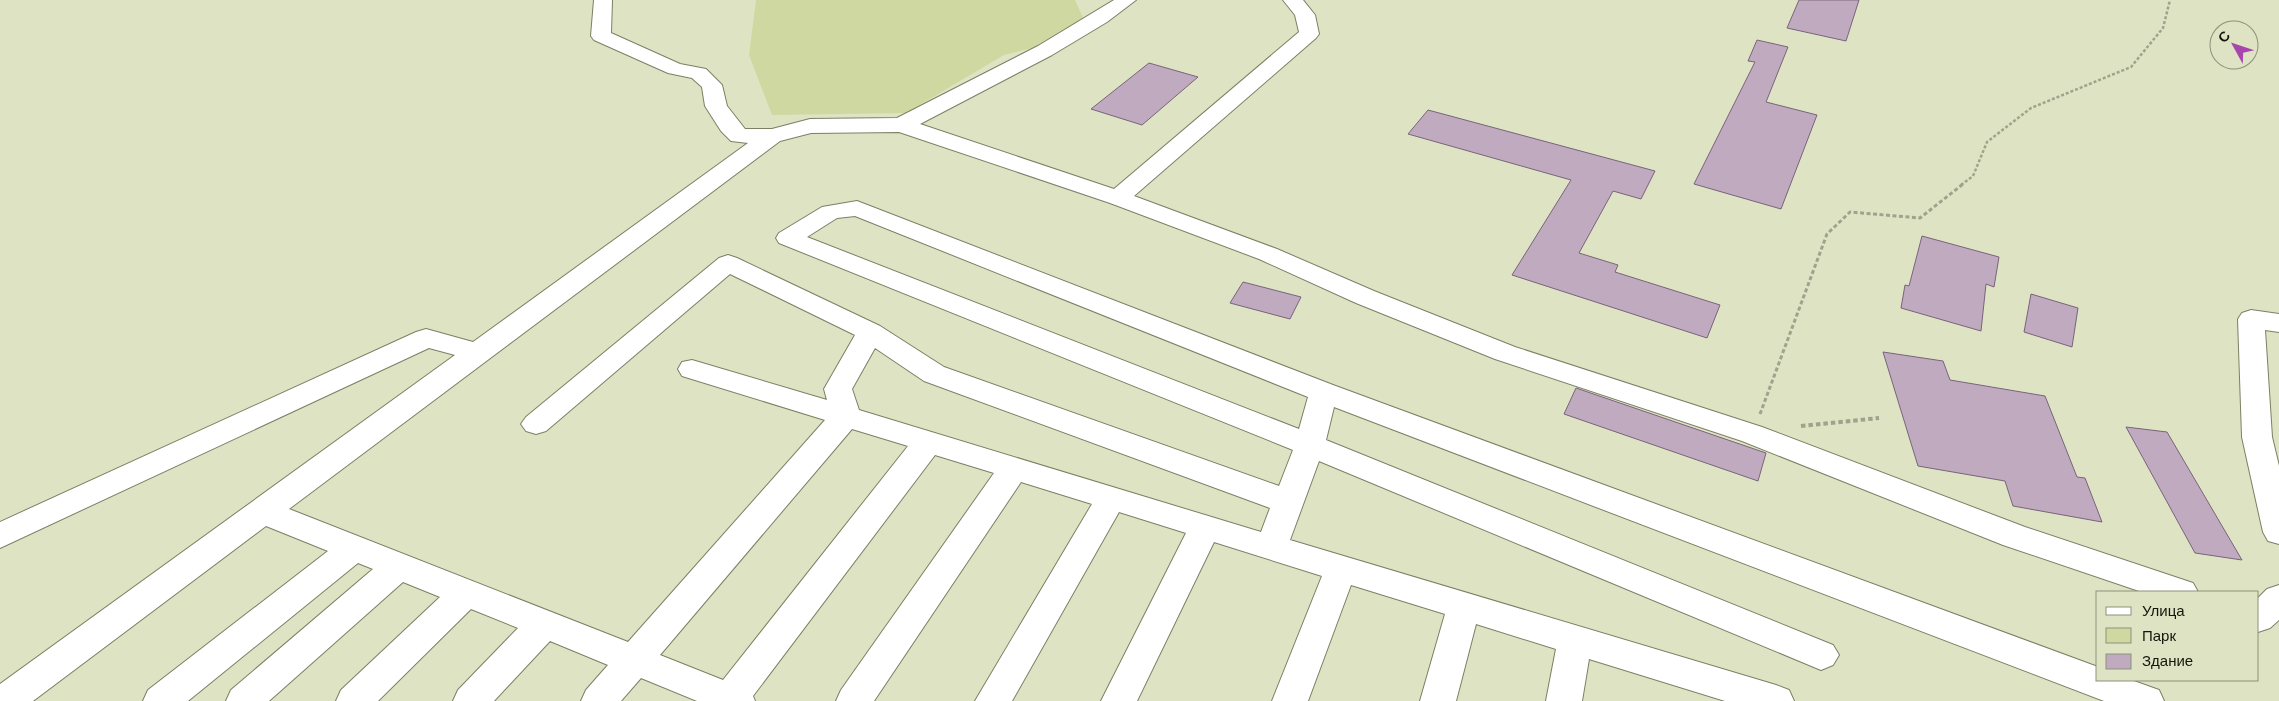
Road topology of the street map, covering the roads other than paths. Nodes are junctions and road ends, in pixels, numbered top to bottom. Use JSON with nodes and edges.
{"nodes":[{"id":1,"x":603,"y":0,"type":"edge"},
{"id":2,"x":1127,"y":0,"type":"edge"},
{"id":3,"x":1292,"y":0,"type":"edge"},
{"id":4,"x":901,"y":125,"type":"junction"},
{"id":5,"x":772,"y":136,"type":"junction"},
{"id":6,"x":1118,"y":198,"type":"junction"},
{"id":7,"x":2279,"y":323,"type":"edge"},
{"id":8,"x":870,"y":332,"type":"junction"},
{"id":9,"x":478,"y":352,"type":"junction"},
{"id":10,"x":692,"y":369,"type":"dead end"},
{"id":11,"x":1323,"y":392,"type":"junction"},
{"id":12,"x":846,"y":416,"type":"junction"},
{"id":13,"x":536,"y":424,"type":"dead end"},
{"id":14,"x":928,"y":442,"type":"junction"},
{"id":15,"x":1310,"y":445,"type":"junction"},
{"id":16,"x":1014,"y":468,"type":"junction"},
{"id":17,"x":1111,"y":498,"type":"junction"},
{"id":18,"x":1288,"y":502,"type":"junction"},
{"id":19,"x":262,"y":511,"type":"junction"},
{"id":20,"x":1205,"y":527,"type":"junction"},
{"id":21,"x":2279,"y":532,"type":"edge"},
{"id":22,"x":0,"y":536,"type":"edge"},
{"id":23,"x":354,"y":548,"type":"junction"},
{"id":24,"x":1271,"y":548,"type":"junction"},
{"id":25,"x":399,"y":566,"type":"junction"},
{"id":26,"x":1341,"y":569,"type":"junction"},
{"id":27,"x":2178,"y":591,"type":"edge"},
{"id":28,"x":466,"y":593,"type":"junction"},
{"id":29,"x":2279,"y":599,"type":"edge"},
{"id":30,"x":1464,"y":606,"type":"junction"},
{"id":31,"x":2259,"y":617,"type":"edge"},
{"id":32,"x":2259,"y":618,"type":"edge"},
{"id":33,"x":544,"y":624,"type":"junction"},
{"id":34,"x":2279,"y":625,"type":"edge"},
{"id":35,"x":1575,"y":640,"type":"junction"},
{"id":36,"x":1821,"y":655,"type":"dead end"},
{"id":37,"x":634,"y":660,"type":"junction"},
{"id":38,"x":1707,"y":691,"type":"edge"},
{"id":39,"x":732,"y":700,"type":"edge"},
{"id":40,"x":5,"y":701,"type":"edge"},
{"id":41,"x":162,"y":701,"type":"edge"},
{"id":42,"x":244,"y":701,"type":"edge"},
{"id":43,"x":354,"y":701,"type":"edge"},
{"id":44,"x":471,"y":701,"type":"edge"},
{"id":45,"x":599,"y":701,"type":"edge"},
{"id":46,"x":854,"y":701,"type":"edge"},
{"id":47,"x":993,"y":701,"type":"edge"},
{"id":48,"x":1119,"y":701,"type":"edge"},
{"id":49,"x":1290,"y":701,"type":"edge"},
{"id":50,"x":1438,"y":701,"type":"edge"},
{"id":51,"x":1564,"y":701,"type":"edge"},
{"id":52,"x":1776,"y":701,"type":"edge"},
{"id":53,"x":2146,"y":701,"type":"edge"}],
"edges":[{"from":1,"to":5,"type":"lane"},
{"from":2,"to":4,"type":"lane"},
{"from":3,"to":6,"type":"lane"},
{"from":4,"to":5,"type":"lane"},
{"from":4,"to":6,"type":"lane"},
{"from":5,"to":9,"type":"lane"},
{"from":6,"to":27,"type":"lane"},
{"from":7,"to":21,"type":"lane"},
{"from":8,"to":12,"type":"lane"},
{"from":8,"to":13,"type":"lane"},
{"from":8,"to":18,"type":"lane"},
{"from":9,"to":19,"type":"lane"},
{"from":9,"to":22,"type":"lane"},
{"from":10,"to":12,"type":"lane"},
{"from":11,"to":15,"type":"lane"},
{"from":11,"to":15,"type":"lane"},
{"from":11,"to":53,"type":"lane"},
{"from":12,"to":14,"type":"lane"},
{"from":12,"to":37,"type":"lane"},
{"from":14,"to":16,"type":"lane"},
{"from":14,"to":39,"type":"lane"},
{"from":15,"to":18,"type":"lane"},
{"from":15,"to":36,"type":"lane"},
{"from":16,"to":17,"type":"lane"},
{"from":16,"to":46,"type":"lane"},
{"from":17,"to":20,"type":"lane"},
{"from":17,"to":47,"type":"lane"},
{"from":18,"to":24,"type":"lane"},
{"from":19,"to":23,"type":"lane"},
{"from":19,"to":40,"type":"lane"},
{"from":20,"to":24,"type":"lane"},
{"from":20,"to":48,"type":"lane"},
{"from":23,"to":25,"type":"lane"},
{"from":23,"to":41,"type":"lane"},
{"from":24,"to":26,"type":"lane"},
{"from":25,"to":28,"type":"lane"},
{"from":25,"to":42,"type":"lane"},
{"from":26,"to":30,"type":"lane"},
{"from":26,"to":49,"type":"lane"},
{"from":28,"to":33,"type":"lane"},
{"from":28,"to":43,"type":"lane"},
{"from":29,"to":31,"type":"lane"},
{"from":30,"to":35,"type":"lane"},
{"from":30,"to":50,"type":"lane"},
{"from":32,"to":34,"type":"lane"},
{"from":33,"to":37,"type":"lane"},
{"from":33,"to":44,"type":"lane"},
{"from":35,"to":38,"type":"lane"},
{"from":35,"to":51,"type":"lane"},
{"from":37,"to":39,"type":"lane"},
{"from":37,"to":45,"type":"lane"},
{"from":38,"to":52,"type":"lane"}]}
